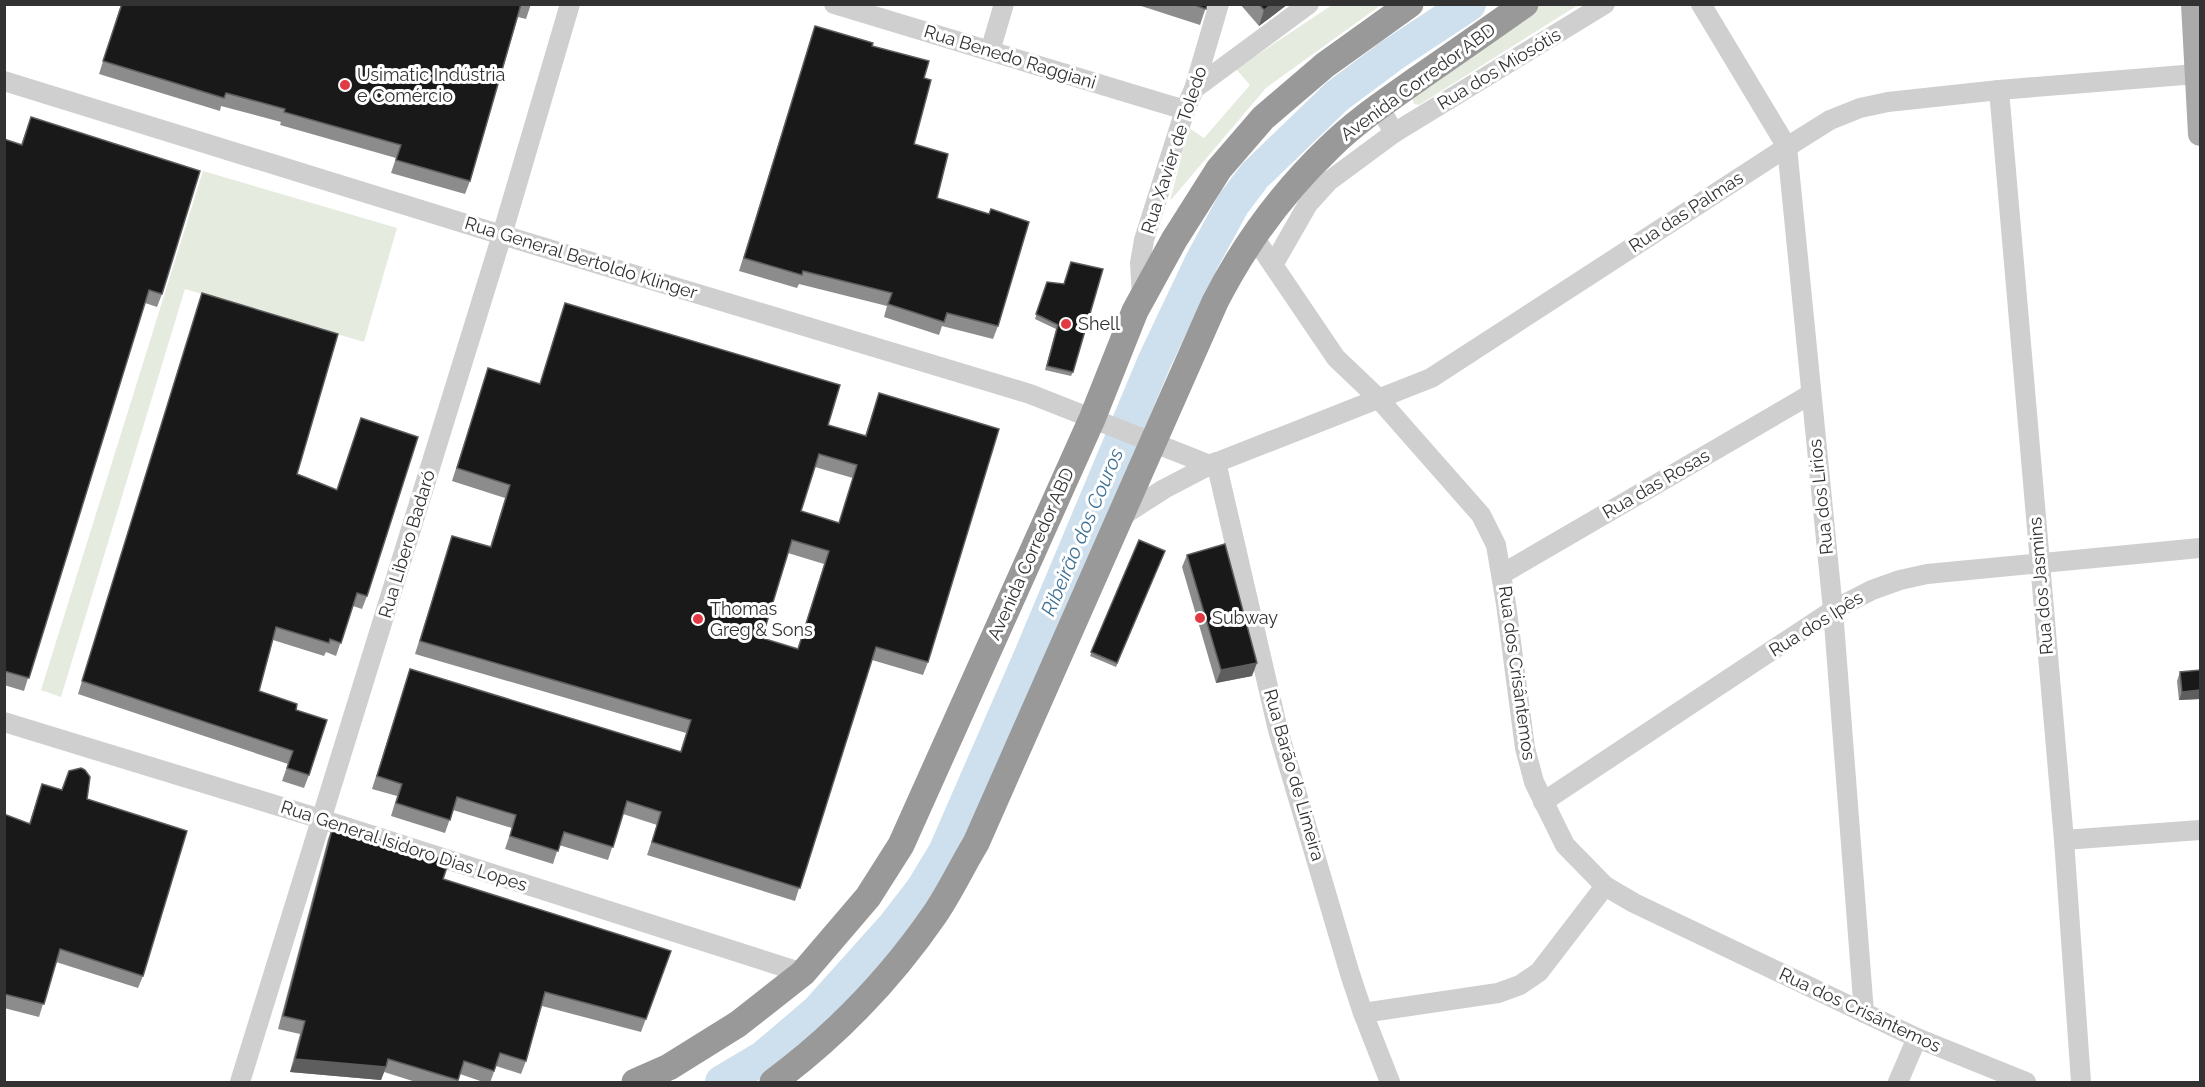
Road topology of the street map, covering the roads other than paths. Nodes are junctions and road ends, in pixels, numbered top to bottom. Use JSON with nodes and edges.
{"nodes":[{"id":1,"x":570,"y":4,"type":"edge"},
{"id":2,"x":834,"y":4,"type":"edge"},
{"id":3,"x":1004,"y":4,"type":"edge"},
{"id":4,"x":1219,"y":4,"type":"edge"},
{"id":5,"x":1309,"y":4,"type":"edge"},
{"id":6,"x":1410,"y":4,"type":"edge"},
{"id":7,"x":1525,"y":4,"type":"edge"},
{"id":8,"x":1605,"y":4,"type":"edge"},
{"id":9,"x":1701,"y":4,"type":"edge"},
{"id":10,"x":2193,"y":4,"type":"edge"},
{"id":11,"x":990,"y":51,"type":"junction"},
{"id":12,"x":2196,"y":74,"type":"junction"},
{"id":13,"x":4,"y":81,"type":"edge"},
{"id":14,"x":1194,"y":89,"type":"junction"},
{"id":15,"x":1999,"y":90,"type":"junction"},
{"id":16,"x":1379,"y":106,"type":"junction"},
{"id":17,"x":1185,"y":110,"type":"junction"},
{"id":18,"x":1394,"y":133,"type":"junction"},
{"id":19,"x":2200,"y":134,"type":"edge"},
{"id":20,"x":1787,"y":147,"type":"junction"},
{"id":21,"x":502,"y":235,"type":"junction"},
{"id":22,"x":1254,"y":237,"type":"junction"},
{"id":23,"x":1273,"y":265,"type":"junction"},
{"id":24,"x":1142,"y":298,"type":"junction"},
{"id":25,"x":1811,"y":394,"type":"junction"},
{"id":26,"x":1378,"y":398,"type":"junction"},
{"id":27,"x":1098,"y":421,"type":"junction"},
{"id":28,"x":1147,"y":440,"type":"junction"},
{"id":29,"x":1213,"y":463,"type":"junction"},
{"id":30,"x":1119,"y":518,"type":"junction"},
{"id":31,"x":2200,"y":548,"type":"edge"},
{"id":32,"x":2039,"y":564,"type":"junction"},
{"id":33,"x":1502,"y":574,"type":"junction"},
{"id":34,"x":1833,"y":610,"type":"junction"},
{"id":35,"x":4,"y":722,"type":"edge"},
{"id":36,"x":1543,"y":801,"type":"junction"},
{"id":37,"x":321,"y":819,"type":"junction"},
{"id":38,"x":2200,"y":830,"type":"edge"},
{"id":39,"x":2064,"y":840,"type":"junction"},
{"id":40,"x":1605,"y":886,"type":"junction"},
{"id":41,"x":804,"y":973,"type":"junction"},
{"id":42,"x":1363,"y":1013,"type":"junction"},
{"id":43,"x":1864,"y":1013,"type":"junction"},
{"id":44,"x":1917,"y":1038,"type":"junction"},
{"id":45,"x":240,"y":1083,"type":"edge"},
{"id":46,"x":635,"y":1083,"type":"edge"},
{"id":47,"x":773,"y":1083,"type":"edge"},
{"id":48,"x":1390,"y":1083,"type":"edge"},
{"id":49,"x":1898,"y":1083,"type":"edge"},
{"id":50,"x":2026,"y":1083,"type":"edge"},
{"id":51,"x":2081,"y":1083,"type":"edge"}],
"edges":[{"from":1,"to":21,"type":"street","name":"Rua Libero Badaró"},
{"from":2,"to":11,"type":"street","name":"Rua Benedo Raggiani"},
{"from":3,"to":11,"type":"street"},
{"from":4,"to":14,"type":"street","name":"Rua Xavier de Toledo"},
{"from":5,"to":14,"type":"street"},
{"from":6,"to":24,"type":"highway","name":"Avenida Corredor ABD"},
{"from":7,"to":16,"type":"highway","name":"Avenida Corredor ABD"},
{"from":8,"to":18,"type":"street","name":"Rua dos Miosótis"},
{"from":9,"to":20,"type":"street","name":"Rua dos Lírios"},
{"from":10,"to":12,"type":"main road"},
{"from":11,"to":17,"type":"street","name":"Rua Benedo Raggiani"},
{"from":12,"to":15,"type":"street","name":"Rua das Palmas"},
{"from":12,"to":19,"type":"main road"},
{"from":13,"to":21,"type":"street","name":"Rua General Bertoldo Klinger"},
{"from":14,"to":17,"type":"street","name":"Rua Xavier de Toledo"},
{"from":15,"to":20,"type":"street","name":"Rua das Palmas"},
{"from":15,"to":32,"type":"street","name":"Rua dos Jasmins"},
{"from":16,"to":18,"type":"street"},
{"from":16,"to":22,"type":"highway","name":"Avenida Corredor ABD"},
{"from":17,"to":24,"type":"street","name":"Rua Xavier de Toledo"},
{"from":18,"to":23,"type":"street","name":"Rua dos Miosótis"},
{"from":20,"to":25,"type":"street","name":"Rua dos Lírios"},
{"from":20,"to":26,"type":"street","name":"Rua das Palmas"},
{"from":21,"to":27,"type":"street","name":"Rua General Bertoldo Klinger"},
{"from":21,"to":37,"type":"street","name":"Rua Libero Badaró"},
{"from":22,"to":23,"type":"street","name":"Rua dos Crisântemos"},
{"from":22,"to":28,"type":"highway","name":"Avenida Corredor ABD"},
{"from":23,"to":26,"type":"street","name":"Rua dos Crisântemos"},
{"from":24,"to":27,"type":"highway","name":"Avenida Corredor ABD"},
{"from":25,"to":33,"type":"street","name":"Rua das Rosas"},
{"from":25,"to":34,"type":"street","name":"Rua dos Lírios"},
{"from":26,"to":29,"type":"street","name":"Rua das Palmas"},
{"from":26,"to":33,"type":"street","name":"Rua dos Crisântemos"},
{"from":27,"to":28,"type":"street","name":"Rua General Bertoldo Klinger"},
{"from":27,"to":41,"type":"highway","name":"Avenida Corredor ABD"},
{"from":28,"to":29,"type":"street"},
{"from":28,"to":30,"type":"highway","name":"Avenida Corredor ABD"},
{"from":29,"to":30,"type":"street","name":"Rua das Palmas"},
{"from":29,"to":42,"type":"street","name":"Rua Barão de Limeira"},
{"from":30,"to":47,"type":"highway","name":"Avenida Corredor ABD"},
{"from":31,"to":32,"type":"street","name":"Rua dos Ipês"},
{"from":32,"to":34,"type":"street","name":"Rua dos Ipês"},
{"from":32,"to":39,"type":"street","name":"Rua dos Jasmins"},
{"from":33,"to":36,"type":"street","name":"Rua dos Crisântemos"},
{"from":34,"to":36,"type":"street","name":"Rua dos Ipês"},
{"from":34,"to":43,"type":"street","name":"Rua dos Lírios"},
{"from":35,"to":37,"type":"street","name":"Rua General Isidoro Dias Lopes"},
{"from":36,"to":40,"type":"street","name":"Rua dos Crisântemos"},
{"from":37,"to":41,"type":"street","name":"Rua General Isidoro Dias Lopes"},
{"from":37,"to":45,"type":"street","name":"Rua Libero Badaró"},
{"from":38,"to":39,"type":"street"},
{"from":39,"to":51,"type":"street","name":"Rua dos Jasmins"},
{"from":40,"to":42,"type":"street"},
{"from":40,"to":43,"type":"street","name":"Rua dos Crisântemos"},
{"from":41,"to":46,"type":"highway","name":"Avenida Corredor ABD"},
{"from":42,"to":48,"type":"street","name":"Rua Barão de Limeira"},
{"from":43,"to":44,"type":"street","name":"Rua dos Crisântemos"},
{"from":44,"to":49,"type":"street"},
{"from":44,"to":50,"type":"street","name":"Rua dos Crisântemos"}]}
